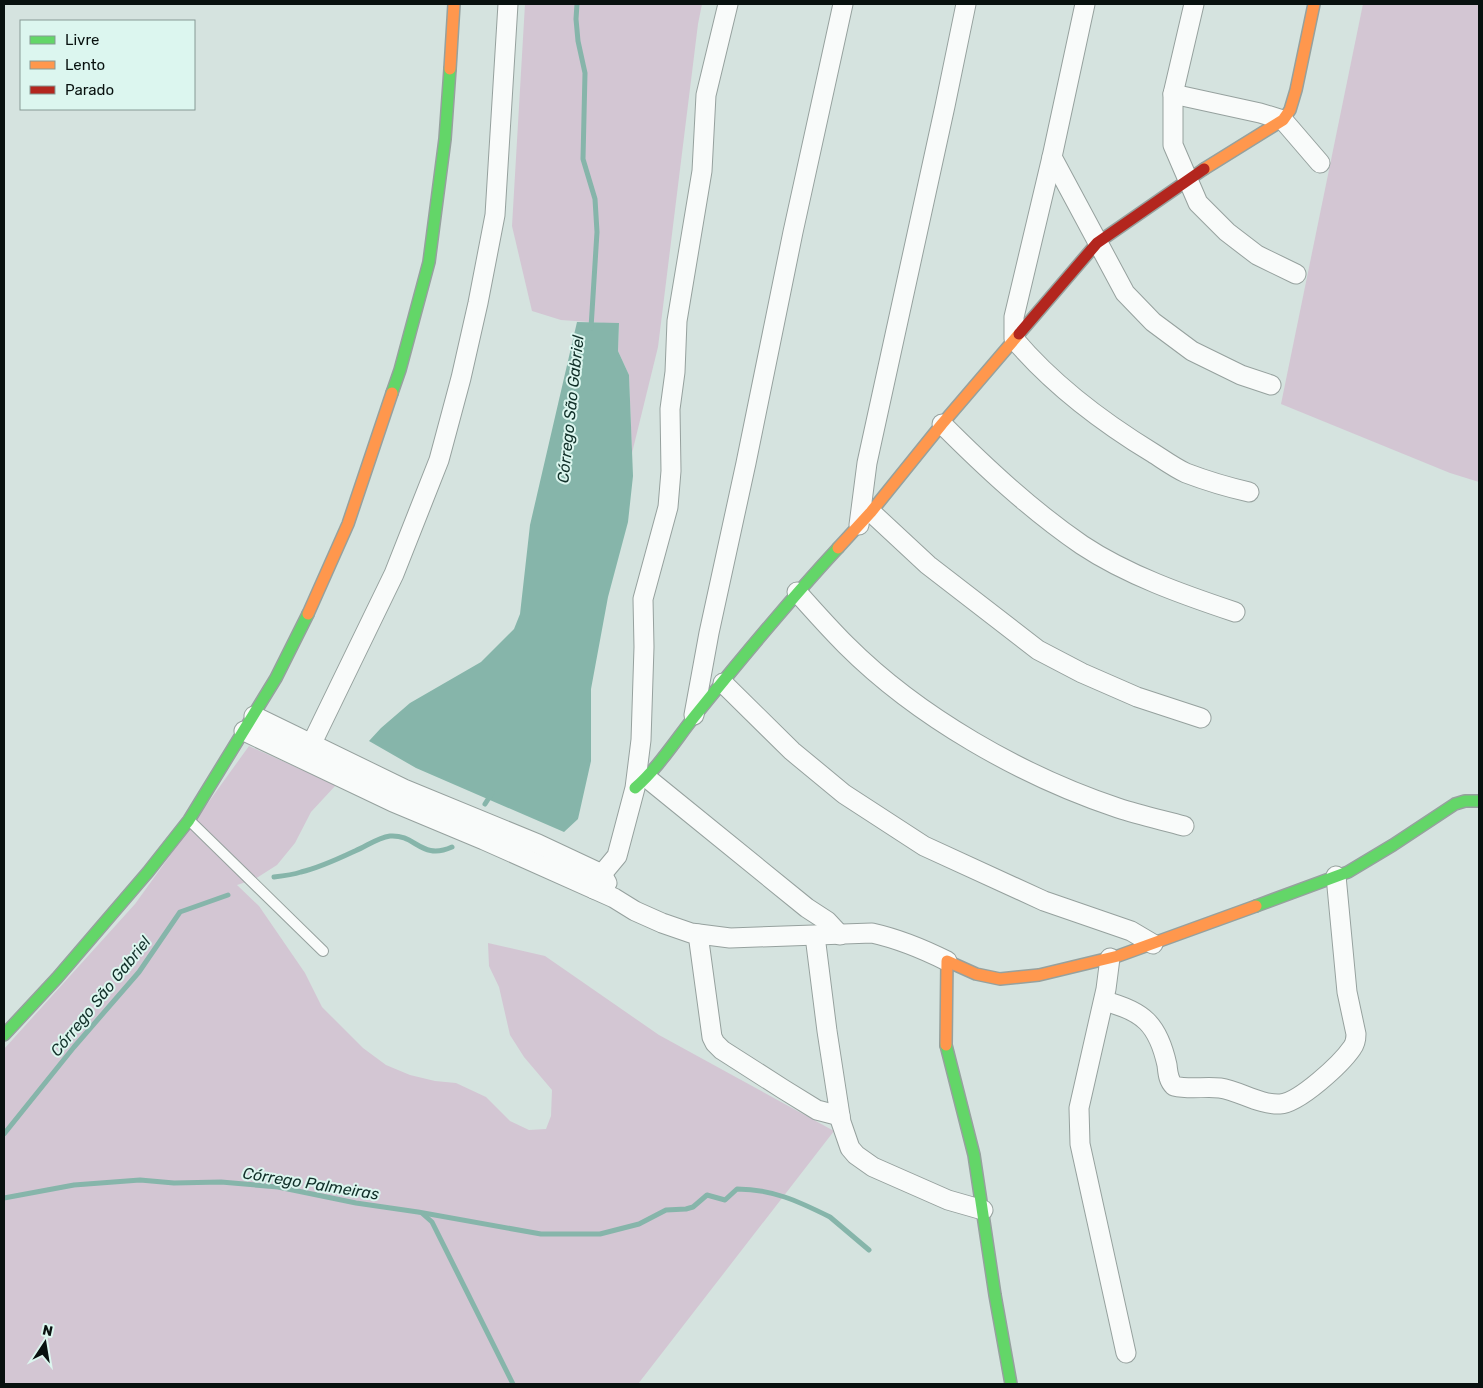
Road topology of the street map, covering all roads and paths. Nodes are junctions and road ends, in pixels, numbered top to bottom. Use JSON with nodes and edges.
{"nodes":[{"id":1,"x":454,"y":4,"type":"edge"},
{"id":2,"x":508,"y":4,"type":"edge"},
{"id":3,"x":728,"y":4,"type":"edge"},
{"id":4,"x":844,"y":4,"type":"edge"},
{"id":5,"x":966,"y":4,"type":"edge"},
{"id":6,"x":1085,"y":4,"type":"edge"},
{"id":7,"x":1194,"y":4,"type":"edge"},
{"id":8,"x":1314,"y":4,"type":"edge"},
{"id":9,"x":1173,"y":94,"type":"junction"},
{"id":10,"x":1283,"y":120,"type":"junction"},
{"id":11,"x":1052,"y":157,"type":"junction"},
{"id":12,"x":1320,"y":163,"type":"dead end"},
{"id":13,"x":1187,"y":180,"type":"junction"},
{"id":14,"x":1097,"y":243,"type":"junction"},
{"id":15,"x":1296,"y":274,"type":"dead end"},
{"id":16,"x":1014,"y":339,"type":"junction"},
{"id":17,"x":1271,"y":385,"type":"dead end"},
{"id":18,"x":942,"y":424,"type":"junction"},
{"id":19,"x":1249,"y":492,"type":"dead end"},
{"id":20,"x":865,"y":518,"type":"junction"},
{"id":21,"x":797,"y":592,"type":"junction"},
{"id":22,"x":1235,"y":612,"type":"dead end"},
{"id":23,"x":723,"y":684,"type":"junction"},
{"id":24,"x":254,"y":716,"type":"junction"},
{"id":25,"x":694,"y":716,"type":"junction"},
{"id":26,"x":1201,"y":718,"type":"dead end"},
{"id":27,"x":244,"y":731,"type":"junction"},
{"id":28,"x":311,"y":744,"type":"junction"},
{"id":29,"x":641,"y":783,"type":"junction"},
{"id":30,"x":1479,"y":801,"type":"edge"},
{"id":31,"x":189,"y":820,"type":"junction"},
{"id":32,"x":1184,"y":826,"type":"dead end"},
{"id":33,"x":1336,"y":876,"type":"junction"},
{"id":34,"x":598,"y":881,"type":"junction"},
{"id":35,"x":698,"y":934,"type":"junction"},
{"id":36,"x":840,"y":935,"type":"junction"},
{"id":37,"x":815,"y":936,"type":"junction"},
{"id":38,"x":1153,"y":944,"type":"junction"},
{"id":39,"x":323,"y":952,"type":"dead end"},
{"id":40,"x":1110,"y":958,"type":"junction"},
{"id":41,"x":947,"y":961,"type":"junction"},
{"id":42,"x":1104,"y":1001,"type":"junction"},
{"id":43,"x":4,"y":1035,"type":"edge"},
{"id":44,"x":840,"y":1116,"type":"junction"},
{"id":45,"x":982,"y":1210,"type":"junction"},
{"id":46,"x":1126,"y":1353,"type":"dead end"},
{"id":47,"x":1011,"y":1384,"type":"edge"}],
"edges":[{"from":1,"to":24,"type":"street"},
{"from":2,"to":28,"type":"street"},
{"from":3,"to":29,"type":"street"},
{"from":4,"to":25,"type":"street"},
{"from":5,"to":20,"type":"street"},
{"from":6,"to":11,"type":"street"},
{"from":7,"to":9,"type":"street"},
{"from":8,"to":10,"type":"street"},
{"from":9,"to":10,"type":"street"},
{"from":9,"to":13,"type":"street"},
{"from":10,"to":12,"type":"street"},
{"from":10,"to":13,"type":"street"},
{"from":11,"to":14,"type":"street"},
{"from":11,"to":16,"type":"street"},
{"from":13,"to":14,"type":"street"},
{"from":13,"to":15,"type":"street"},
{"from":14,"to":16,"type":"street"},
{"from":14,"to":17,"type":"street"},
{"from":16,"to":18,"type":"street"},
{"from":16,"to":19,"type":"street"},
{"from":18,"to":20,"type":"street"},
{"from":18,"to":22,"type":"street"},
{"from":20,"to":21,"type":"street"},
{"from":20,"to":26,"type":"street"},
{"from":21,"to":23,"type":"street"},
{"from":21,"to":32,"type":"street"},
{"from":23,"to":25,"type":"street"},
{"from":23,"to":38,"type":"street"},
{"from":24,"to":27,"type":"street"},
{"from":24,"to":28,"type":"street"},
{"from":25,"to":29,"type":"street"},
{"from":27,"to":31,"type":"street"},
{"from":27,"to":34,"type":"street"},
{"from":28,"to":34,"type":"street"},
{"from":29,"to":34,"type":"street"},
{"from":29,"to":36,"type":"street"},
{"from":30,"to":33,"type":"street"},
{"from":31,"to":39,"type":"lane"},
{"from":31,"to":43,"type":"street"},
{"from":33,"to":38,"type":"street"},
{"from":33,"to":42,"type":"street"},
{"from":34,"to":35,"type":"street"},
{"from":35,"to":37,"type":"street"},
{"from":35,"to":44,"type":"street"},
{"from":36,"to":37,"type":"street"},
{"from":36,"to":41,"type":"street"},
{"from":37,"to":44,"type":"street"},
{"from":38,"to":40,"type":"street"},
{"from":40,"to":41,"type":"street"},
{"from":40,"to":42,"type":"street"},
{"from":41,"to":45,"type":"street"},
{"from":42,"to":46,"type":"street"},
{"from":44,"to":45,"type":"street"},
{"from":45,"to":47,"type":"street"}]}
